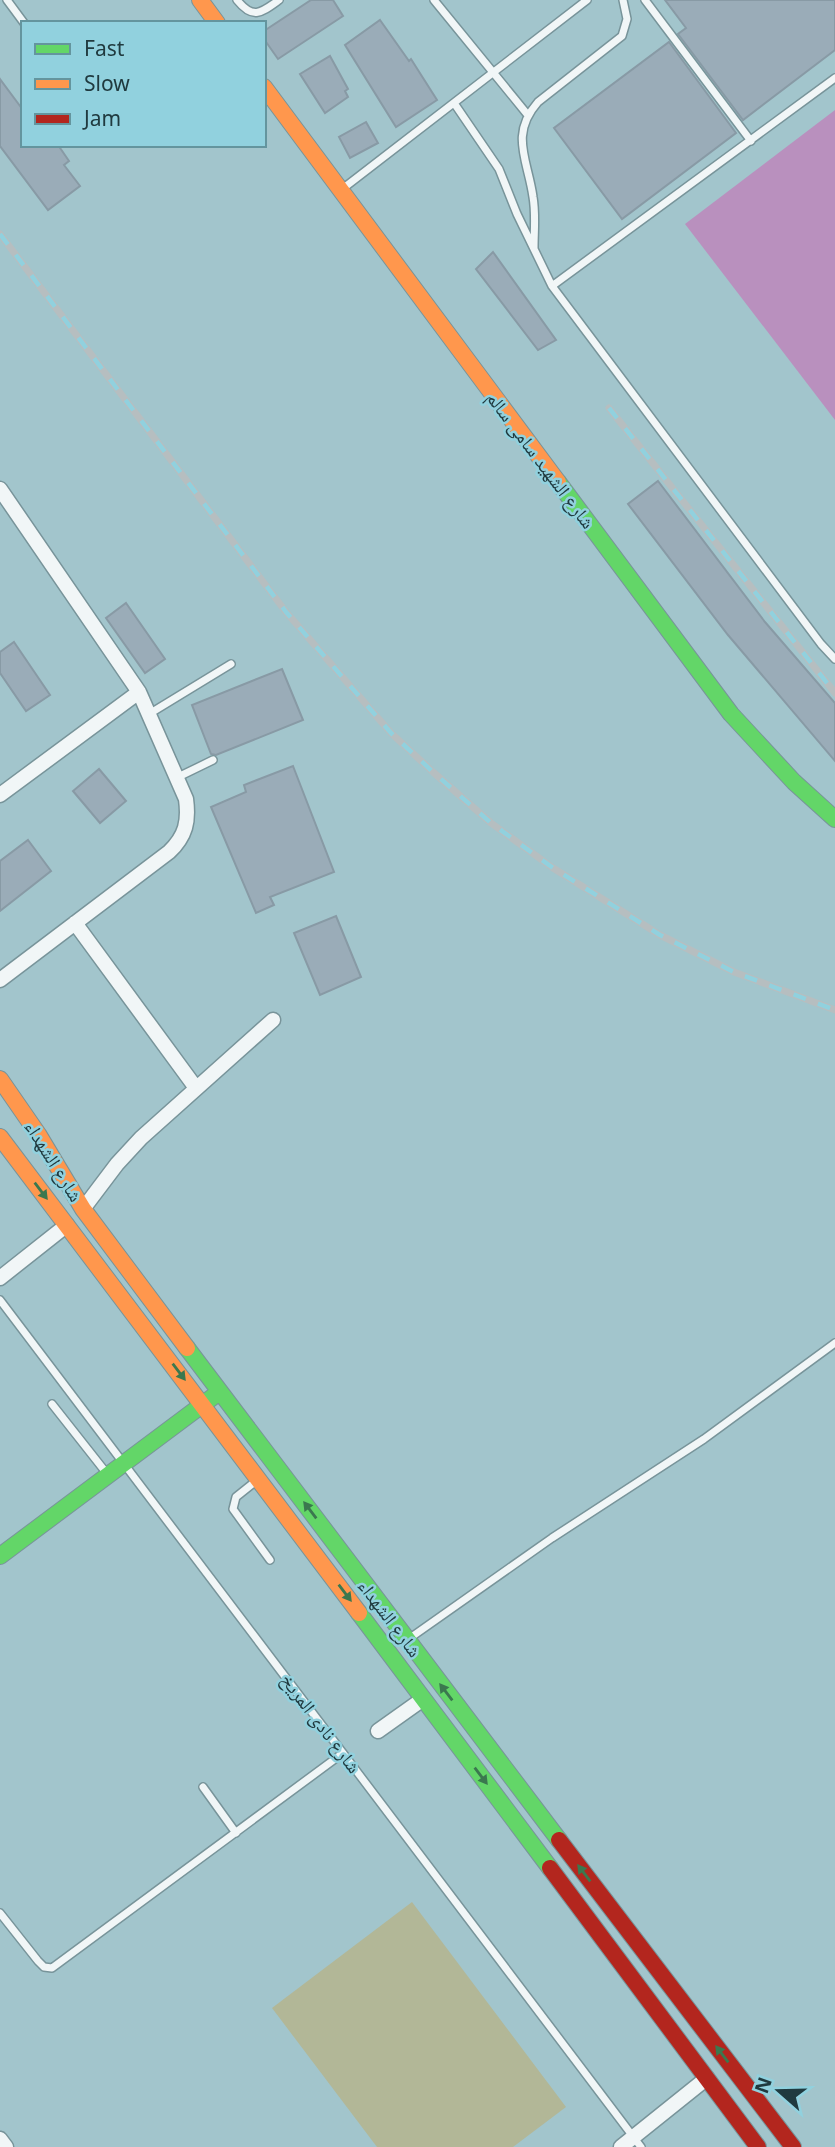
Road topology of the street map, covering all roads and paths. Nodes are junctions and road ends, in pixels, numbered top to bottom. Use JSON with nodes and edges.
{"nodes":[{"id":1,"x":7,"y":0,"type":"edge"},
{"id":2,"x":200,"y":0,"type":"edge"},
{"id":3,"x":237,"y":0,"type":"edge"},
{"id":4,"x":279,"y":0,"type":"edge"},
{"id":5,"x":434,"y":0,"type":"edge"},
{"id":6,"x":587,"y":0,"type":"edge"},
{"id":7,"x":623,"y":0,"type":"edge"},
{"id":8,"x":645,"y":0,"type":"edge"},
{"id":9,"x":23,"y":21,"type":"edge"},
{"id":10,"x":216,"y":21,"type":"edge"},
{"id":11,"x":494,"y":73,"type":"junction"},
{"id":12,"x":835,"y":78,"type":"edge"},
{"id":13,"x":266,"y":90,"type":"edge"},
{"id":14,"x":454,"y":103,"type":"junction"},
{"id":15,"x":527,"y":114,"type":"junction"},
{"id":16,"x":751,"y":141,"type":"junction"},
{"id":17,"x":341,"y":190,"type":"junction"},
{"id":18,"x":535,"y":252,"type":"junction"},
{"id":19,"x":552,"y":286,"type":"junction"},
{"id":20,"x":0,"y":489,"type":"edge"},
{"id":21,"x":835,"y":659,"type":"edge"},
{"id":22,"x":231,"y":664,"type":"dead end"},
{"id":23,"x":139,"y":692,"type":"junction"},
{"id":24,"x":149,"y":714,"type":"junction"},
{"id":25,"x":213,"y":760,"type":"dead end"},
{"id":26,"x":177,"y":778,"type":"junction"},
{"id":27,"x":0,"y":795,"type":"edge"},
{"id":28,"x":835,"y":819,"type":"edge"},
{"id":29,"x":75,"y":923,"type":"junction"},
{"id":30,"x":0,"y":979,"type":"edge"},
{"id":31,"x":273,"y":1020,"type":"dead end"},
{"id":32,"x":0,"y":1079,"type":"edge"},
{"id":33,"x":196,"y":1088,"type":"junction"},
{"id":34,"x":38,"y":1134,"type":"junction"},
{"id":35,"x":0,"y":1137,"type":"edge"},
{"id":36,"x":11,"y":1151,"type":"junction"},
{"id":37,"x":83,"y":1209,"type":"junction"},
{"id":38,"x":68,"y":1225,"type":"junction"},
{"id":39,"x":0,"y":1278,"type":"edge"},
{"id":40,"x":0,"y":1300,"type":"edge"},
{"id":41,"x":835,"y":1343,"type":"edge"},
{"id":42,"x":221,"y":1391,"type":"junction"},
{"id":43,"x":52,"y":1404,"type":"dead end"},
{"id":44,"x":204,"y":1404,"type":"junction"},
{"id":45,"x":124,"y":1464,"type":"junction"},
{"id":46,"x":109,"y":1475,"type":"junction"},
{"id":47,"x":259,"y":1478,"type":"junction"},
{"id":48,"x":0,"y":1556,"type":"edge"},
{"id":49,"x":270,"y":1560,"type":"dead end"},
{"id":50,"x":407,"y":1640,"type":"junction"},
{"id":51,"x":423,"y":1699,"type":"junction"},
{"id":52,"x":378,"y":1731,"type":"dead end"},
{"id":53,"x":343,"y":1753,"type":"junction"},
{"id":54,"x":203,"y":1787,"type":"dead end"},
{"id":55,"x":236,"y":1833,"type":"junction"},
{"id":56,"x":0,"y":1913,"type":"edge"},
{"id":57,"x":707,"y":2078,"type":"junction"},
{"id":58,"x":0,"y":2140,"type":"edge"},
{"id":59,"x":637,"y":2142,"type":"edge"},
{"id":60,"x":6,"y":2147,"type":"edge"},
{"id":61,"x":621,"y":2147,"type":"edge"},
{"id":62,"x":758,"y":2147,"type":"edge"},
{"id":63,"x":793,"y":2147,"type":"edge"}],
"edges":[{"from":1,"to":9,"type":"lane"},
{"from":2,"to":10,"type":"main road"},
{"from":3,"to":4,"type":"lane"},
{"from":5,"to":11,"type":"lane"},
{"from":6,"to":11,"type":"lane"},
{"from":7,"to":15,"type":"lane"},
{"from":8,"to":16,"type":"lane"},
{"from":11,"to":14,"type":"lane"},
{"from":11,"to":15,"type":"lane"},
{"from":12,"to":16,"type":"lane"},
{"from":13,"to":17,"type":"main road","name":"شارع الشهيد سامى سالم"},
{"from":14,"to":17,"type":"lane"},
{"from":14,"to":18,"type":"lane"},
{"from":15,"to":18,"type":"lane"},
{"from":16,"to":19,"type":"lane"},
{"from":17,"to":28,"type":"main road","name":"شارع الشهيد سامى سالم"},
{"from":18,"to":19,"type":"lane"},
{"from":19,"to":21,"type":"lane"},
{"from":20,"to":23,"type":"street"},
{"from":22,"to":24,"type":"lane"},
{"from":23,"to":24,"type":"street"},
{"from":23,"to":27,"type":"street"},
{"from":24,"to":26,"type":"street"},
{"from":25,"to":26,"type":"lane"},
{"from":26,"to":29,"type":"street"},
{"from":29,"to":30,"type":"street"},
{"from":29,"to":33,"type":"street"},
{"from":31,"to":33,"type":"street"},
{"from":32,"to":34,"type":"main road","name":"شارع الشهداء"},
{"from":33,"to":37,"type":"street"},
{"from":34,"to":36,"type":"main road"},
{"from":34,"to":37,"type":"main road","name":"شارع الشهداء"},
{"from":35,"to":36,"type":"main road","name":"شارع الشهداء"},
{"from":36,"to":38,"type":"main road","name":"شارع الشهداء","one_way":true},
{"from":37,"to":42,"type":"main road","name":"شارع الشهداء"},
{"from":38,"to":39,"type":"street"},
{"from":38,"to":44,"type":"main road","name":"شارع الشهداء","one_way":true},
{"from":40,"to":45,"type":"lane","name":"شارع نادى المريخ"},
{"from":41,"to":50,"type":"lane"},
{"from":42,"to":44,"type":"main road"},
{"from":50,"to":42,"type":"main road","name":"شارع الشهداء","one_way":true},
{"from":43,"to":46,"type":"lane"},
{"from":44,"to":45,"type":"main road"},
{"from":44,"to":47,"type":"main road","name":"شارع الشهداء"},
{"from":45,"to":46,"type":"main road"},
{"from":45,"to":53,"type":"lane","name":"شارع نادى المريخ"},
{"from":46,"to":48,"type":"main road"},
{"from":47,"to":49,"type":"lane"},
{"from":47,"to":51,"type":"main road","name":"شارع الشهداء","one_way":true},
{"from":63,"to":50,"type":"main road","name":"شارع الشهداء","one_way":true},
{"from":51,"to":52,"type":"street"},
{"from":51,"to":57,"type":"main road","name":"شارع الشهداء","one_way":true},
{"from":53,"to":55,"type":"lane"},
{"from":53,"to":59,"type":"lane","name":"شارع نادى المريخ"},
{"from":54,"to":55,"type":"lane"},
{"from":55,"to":56,"type":"lane"},
{"from":57,"to":59,"type":"street"},
{"from":57,"to":62,"type":"main road","name":"شارع الشهداء"},
{"from":58,"to":60,"type":"street"},
{"from":59,"to":61,"type":"street"}]}
